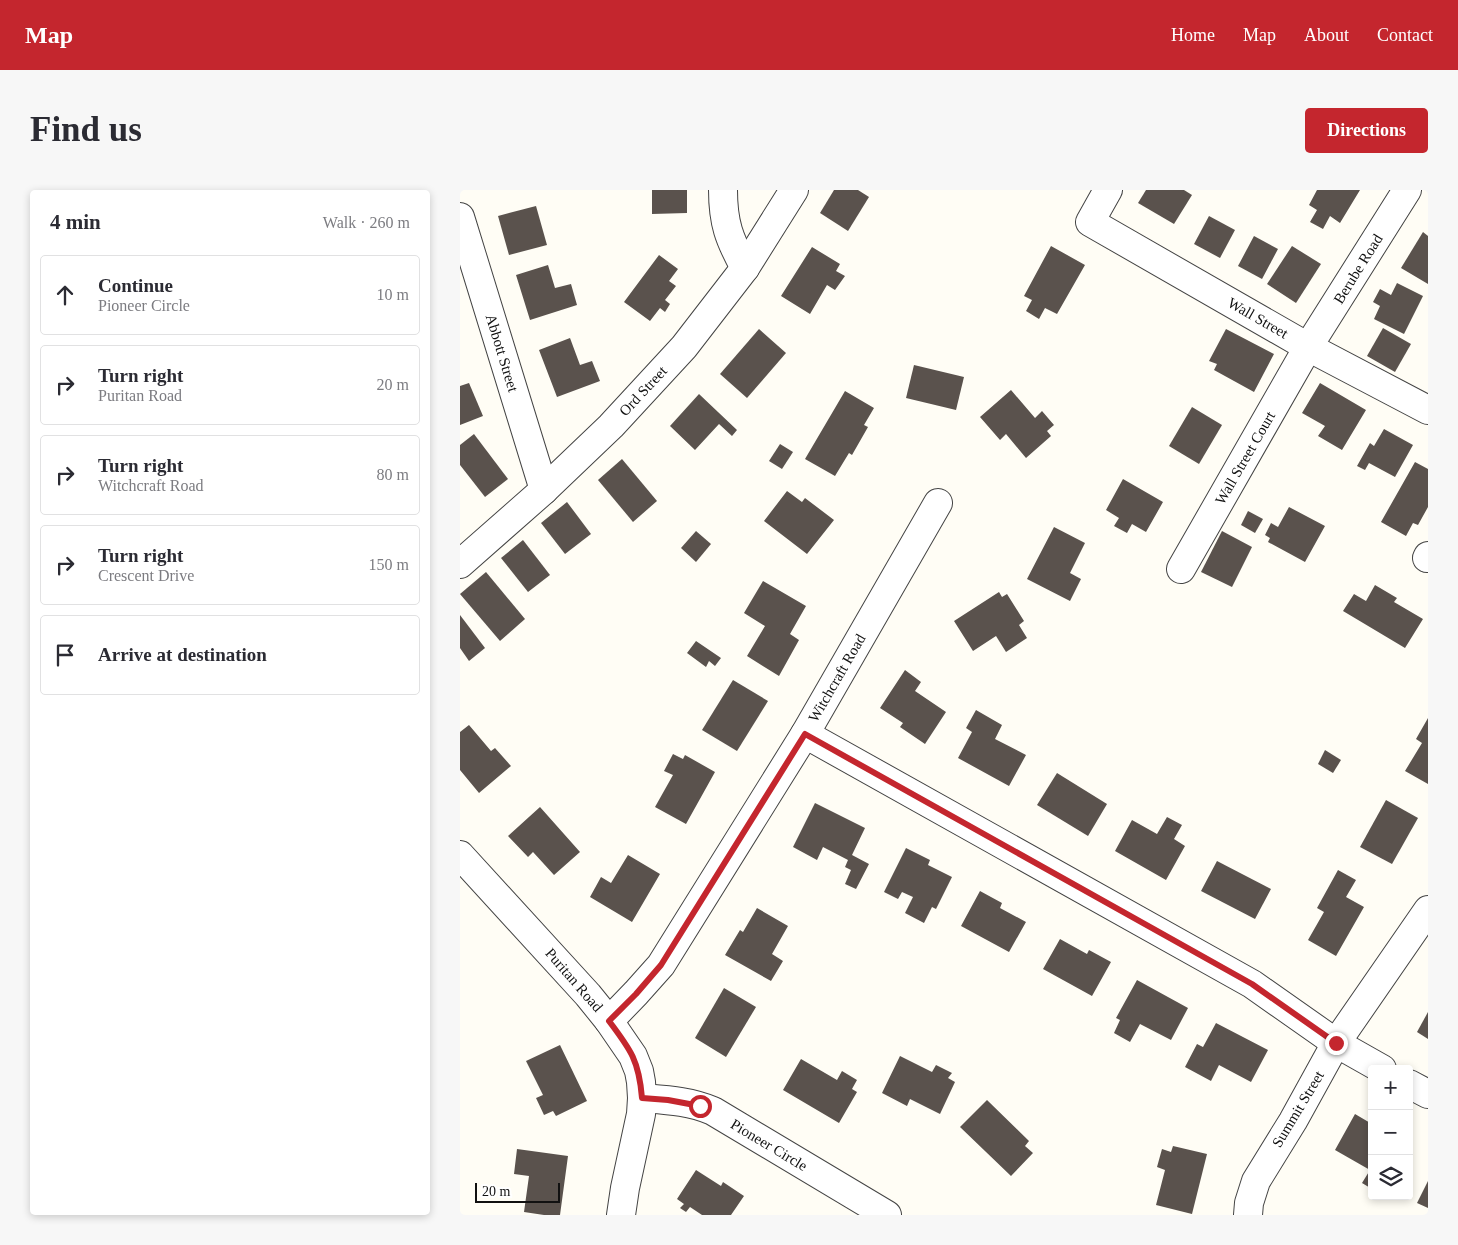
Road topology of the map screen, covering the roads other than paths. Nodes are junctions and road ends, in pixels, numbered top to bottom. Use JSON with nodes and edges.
{"nodes":[{"id":1,"x":722,"y":190,"type":"edge"},
{"id":2,"x":794,"y":190,"type":"edge"},
{"id":3,"x":1108,"y":190,"type":"edge"},
{"id":4,"x":1407,"y":190,"type":"edge"},
{"id":5,"x":460,"y":217,"type":"edge"},
{"id":6,"x":745,"y":268,"type":"junction"},
{"id":7,"x":1308,"y":347,"type":"junction"},
{"id":8,"x":1428,"y":410,"type":"edge"},
{"id":9,"x":544,"y":490,"type":"junction"},
{"id":10,"x":938,"y":503,"type":"dead end"},
{"id":11,"x":460,"y":564,"type":"edge"},
{"id":12,"x":1182,"y":569,"type":"dead end"},
{"id":13,"x":805,"y":734,"type":"junction"},
{"id":14,"x":460,"y":854,"type":"edge"},
{"id":15,"x":1428,"y":910,"type":"edge"},
{"id":16,"x":609,"y":1021,"type":"junction"},
{"id":17,"x":1336,"y":1043,"type":"junction"},
{"id":18,"x":1375,"y":1065,"type":"edge"},
{"id":19,"x":1413,"y":1086,"type":"edge"},
{"id":20,"x":1428,"y":1094,"type":"edge"},
{"id":21,"x":642,"y":1098,"type":"junction"},
{"id":22,"x":621,"y":1215,"type":"edge"},
{"id":23,"x":887,"y":1215,"type":"edge"},
{"id":24,"x":1248,"y":1215,"type":"edge"}],
"edges":[{"from":1,"to":6,"type":"street"},
{"from":2,"to":6,"type":"street","name":"Ord Street"},
{"from":3,"to":7,"type":"street","name":"Wall Street"},
{"from":4,"to":7,"type":"street","name":"Berube Road"},
{"from":5,"to":9,"type":"street","name":"Abbott Street"},
{"from":6,"to":9,"type":"street","name":"Ord Street"},
{"from":7,"to":8,"type":"street","name":"Wall Street"},
{"from":7,"to":12,"type":"street","name":"Wall Street Court"},
{"from":9,"to":11,"type":"street","name":"Ord Street"},
{"from":10,"to":13,"type":"street","name":"Witchcraft Road"},
{"from":13,"to":16,"type":"street","name":"Witchcraft Road"},
{"from":13,"to":17,"type":"street"},
{"from":14,"to":16,"type":"street","name":"Puritan Road"},
{"from":15,"to":17,"type":"street","name":"Summit Street"},
{"from":16,"to":21,"type":"street","name":"Puritan Road"},
{"from":17,"to":18,"type":"street"},
{"from":17,"to":24,"type":"street","name":"Summit Street"},
{"from":19,"to":20,"type":"street"},
{"from":21,"to":22,"type":"street","name":"Puritan Road"},
{"from":21,"to":23,"type":"street","name":"Pioneer Circle"}]}
